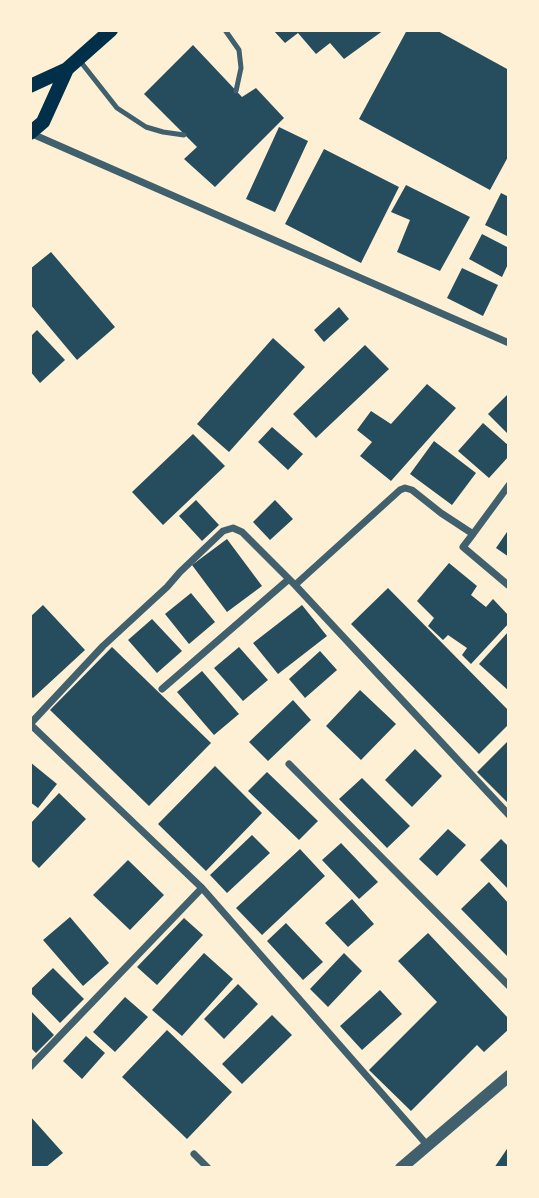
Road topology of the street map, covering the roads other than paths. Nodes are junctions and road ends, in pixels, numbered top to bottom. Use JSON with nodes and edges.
{"nodes":[{"id":1,"x":111,"y":30,"type":"edge"},
{"id":2,"x":226,"y":30,"type":"edge"},
{"id":3,"x":73,"y":64,"type":"junction"},
{"id":4,"x":30,"y":86,"type":"edge"},
{"id":5,"x":236,"y":91,"type":"dead end"},
{"id":6,"x":30,"y":133,"type":"edge"},
{"id":7,"x":184,"y":135,"type":"dead end"},
{"id":8,"x":509,"y":342,"type":"edge"},
{"id":9,"x":509,"y":485,"type":"edge"},
{"id":10,"x":473,"y":534,"type":"junction"},
{"id":11,"x":292,"y":582,"type":"junction"},
{"id":12,"x":508,"y":585,"type":"edge"},
{"id":13,"x":162,"y":689,"type":"dead end"},
{"id":14,"x":32,"y":716,"type":"edge"},
{"id":15,"x":289,"y":764,"type":"dead end"},
{"id":16,"x":509,"y":815,"type":"edge"},
{"id":17,"x":202,"y":888,"type":"junction"},
{"id":18,"x":509,"y":986,"type":"edge"},
{"id":19,"x":30,"y":1068,"type":"edge"},
{"id":20,"x":509,"y":1076,"type":"edge"},
{"id":21,"x":428,"y":1146,"type":"junction"},
{"id":22,"x":194,"y":1154,"type":"dead end"},
{"id":23,"x":208,"y":1168,"type":"edge"},
{"id":24,"x":401,"y":1168,"type":"edge"}],
"edges":[{"from":1,"to":3,"type":"main road"},
{"from":2,"to":5,"type":"lane"},
{"from":3,"to":4,"type":"main road"},
{"from":3,"to":6,"type":"main road"},
{"from":3,"to":7,"type":"lane"},
{"from":6,"to":8,"type":"street"},
{"from":9,"to":10,"type":"street"},
{"from":10,"to":11,"type":"street"},
{"from":10,"to":12,"type":"street"},
{"from":11,"to":13,"type":"street"},
{"from":11,"to":14,"type":"street"},
{"from":11,"to":16,"type":"street"},
{"from":14,"to":17,"type":"street"},
{"from":15,"to":18,"type":"street"},
{"from":17,"to":19,"type":"street"},
{"from":17,"to":21,"type":"street"},
{"from":20,"to":21,"type":"street"},
{"from":21,"to":24,"type":"street"},
{"from":22,"to":23,"type":"street"}]}
